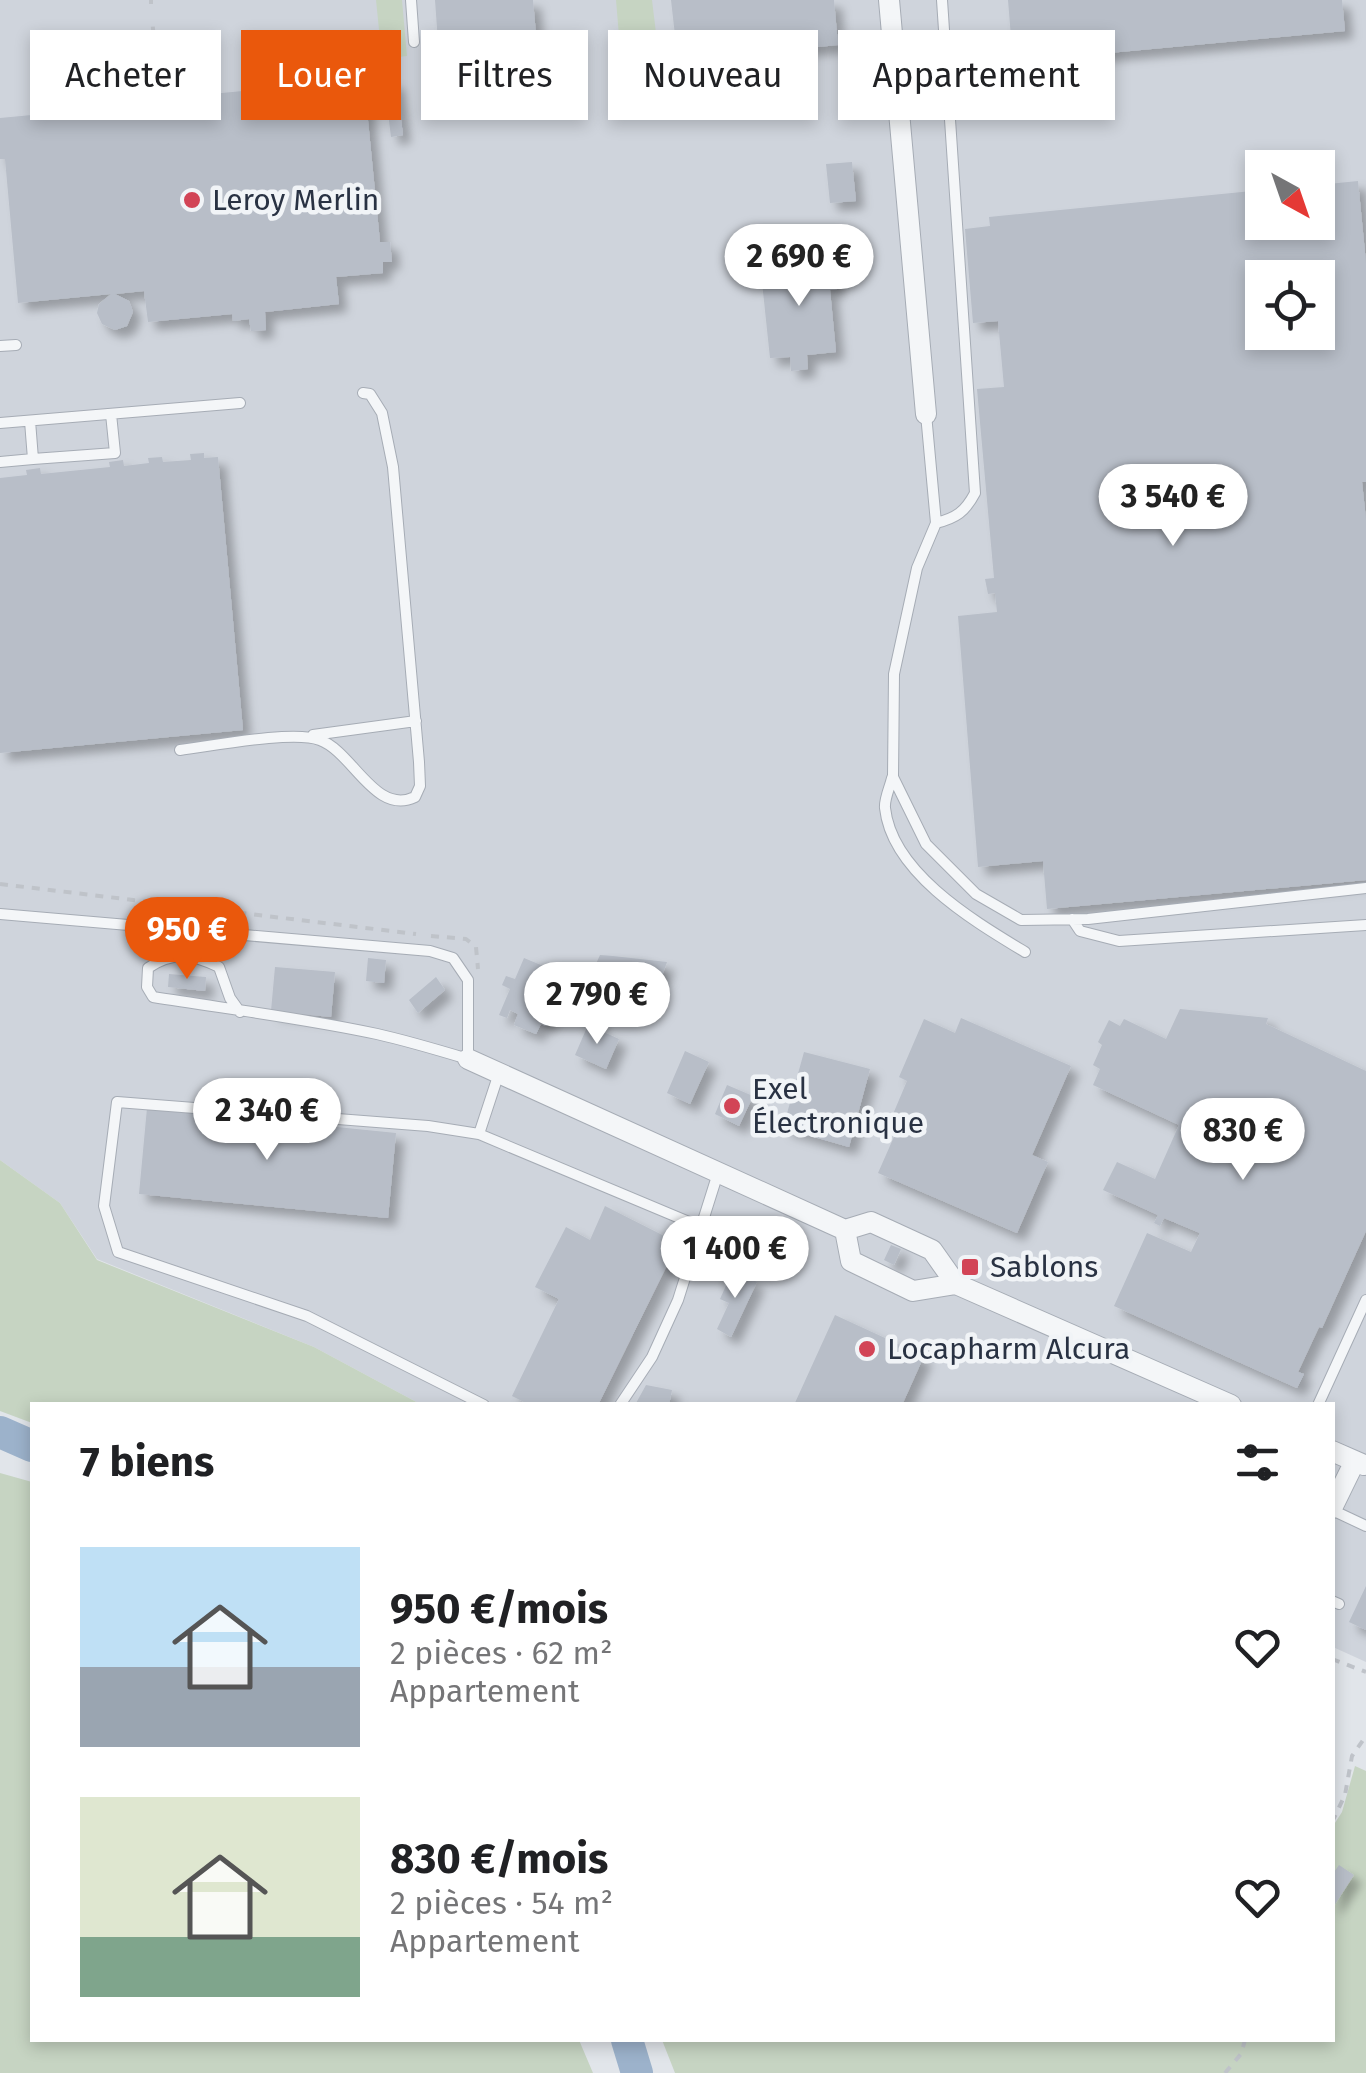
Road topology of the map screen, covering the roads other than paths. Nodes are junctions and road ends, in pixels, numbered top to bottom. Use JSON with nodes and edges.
{"nodes":[{"id":1,"x":411,"y":0,"type":"edge"},
{"id":2,"x":889,"y":0,"type":"edge"},
{"id":3,"x":942,"y":0,"type":"edge"},
{"id":4,"x":414,"y":42,"type":"dead end"},
{"id":5,"x":16,"y":345,"type":"dead end"},
{"id":6,"x":0,"y":346,"type":"edge"},
{"id":7,"x":363,"y":393,"type":"dead end"},
{"id":8,"x":240,"y":403,"type":"dead end"},
{"id":9,"x":112,"y":414,"type":"junction"},
{"id":10,"x":926,"y":414,"type":"joint"},
{"id":11,"x":30,"y":421,"type":"junction"},
{"id":12,"x":0,"y":424,"type":"edge"},
{"id":13,"x":33,"y":460,"type":"junction"},
{"id":14,"x":0,"y":462,"type":"edge"},
{"id":15,"x":936,"y":523,"type":"junction"},
{"id":16,"x":416,"y":721,"type":"junction"},
{"id":17,"x":294,"y":737,"type":"junction"},
{"id":18,"x":180,"y":750,"type":"dead end"},
{"id":19,"x":892,"y":777,"type":"junction"},
{"id":20,"x":1366,"y":888,"type":"edge"},
{"id":21,"x":0,"y":914,"type":"edge"},
{"id":22,"x":1072,"y":919,"type":"junction"},
{"id":23,"x":1366,"y":925,"type":"edge"},
{"id":24,"x":1024,"y":952,"type":"dead end"},
{"id":25,"x":240,"y":1012,"type":"junction"},
{"id":26,"x":468,"y":1059,"type":"junction"},
{"id":27,"x":499,"y":1073,"type":"junction"},
{"id":28,"x":479,"y":1134,"type":"junction"},
{"id":29,"x":719,"y":1172,"type":"junction"},
{"id":30,"x":701,"y":1226,"type":"junction"},
{"id":31,"x":845,"y":1230,"type":"junction"},
{"id":32,"x":956,"y":1284,"type":"junction"},
{"id":33,"x":1366,"y":1300,"type":"edge"},
{"id":34,"x":478,"y":1402,"type":"edge"},
{"id":35,"x":622,"y":1402,"type":"edge"},
{"id":36,"x":1225,"y":1402,"type":"edge"},
{"id":37,"x":1319,"y":1402,"type":"edge"},
{"id":38,"x":1335,"y":1451,"type":"edge"},
{"id":39,"x":1360,"y":1463,"type":"edge"},
{"id":40,"x":1335,"y":1501,"type":"edge"},
{"id":41,"x":1335,"y":1504,"type":"edge"},
{"id":42,"x":1366,"y":1526,"type":"edge"}],
"edges":[{"from":1,"to":4,"type":"lane"},
{"from":2,"to":10,"type":"street"},
{"from":3,"to":15,"type":"lane"},
{"from":5,"to":6,"type":"lane"},
{"from":7,"to":16,"type":"lane"},
{"from":8,"to":9,"type":"lane"},
{"from":9,"to":11,"type":"lane"},
{"from":9,"to":13,"type":"lane"},
{"from":10,"to":15,"type":"lane"},
{"from":11,"to":12,"type":"lane"},
{"from":11,"to":13,"type":"lane"},
{"from":13,"to":14,"type":"lane"},
{"from":15,"to":19,"type":"lane"},
{"from":16,"to":17,"type":"lane"},
{"from":16,"to":17,"type":"lane"},
{"from":17,"to":18,"type":"lane"},
{"from":19,"to":22,"type":"lane"},
{"from":19,"to":24,"type":"lane"},
{"from":20,"to":22,"type":"lane"},
{"from":21,"to":26,"type":"lane"},
{"from":22,"to":23,"type":"lane"},
{"from":25,"to":25,"type":"lane"},
{"from":25,"to":26,"type":"lane"},
{"from":26,"to":27,"type":"street"},
{"from":27,"to":28,"type":"lane"},
{"from":27,"to":29,"type":"street"},
{"from":28,"to":30,"type":"lane"},
{"from":28,"to":34,"type":"lane"},
{"from":29,"to":30,"type":"lane"},
{"from":29,"to":31,"type":"street"},
{"from":30,"to":35,"type":"lane"},
{"from":31,"to":32,"type":"street"},
{"from":31,"to":32,"type":"street"},
{"from":32,"to":36,"type":"street"},
{"from":33,"to":37,"type":"lane"},
{"from":38,"to":39,"type":"street"},
{"from":39,"to":40,"type":"street"},
{"from":41,"to":42,"type":"lane"}]}
